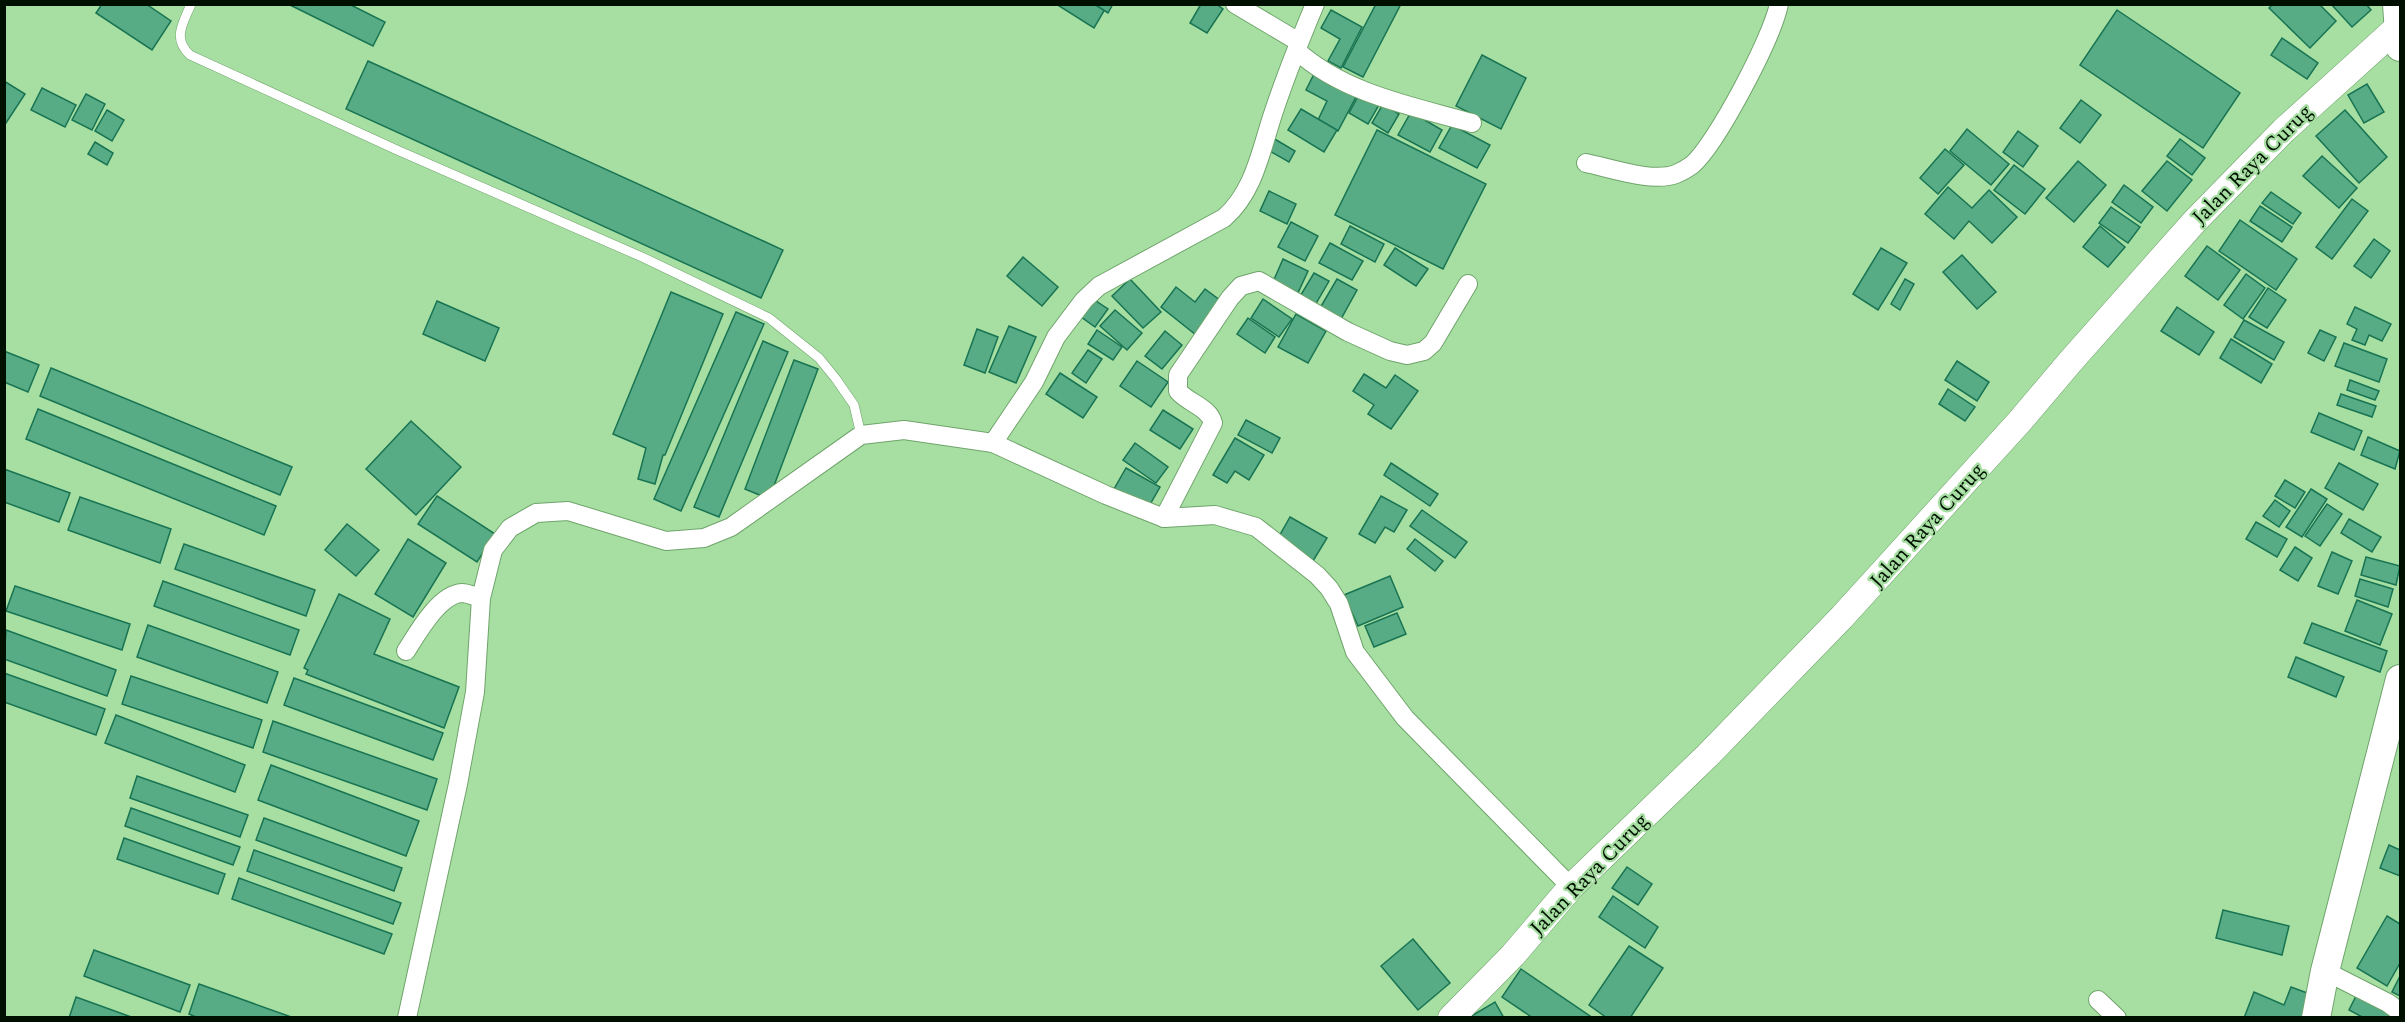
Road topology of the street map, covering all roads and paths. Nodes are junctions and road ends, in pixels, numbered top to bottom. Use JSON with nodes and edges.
{"nodes":[{"id":1,"x":191,"y":4,"type":"edge"},
{"id":2,"x":1235,"y":4,"type":"edge"},
{"id":3,"x":1315,"y":4,"type":"edge"},
{"id":4,"x":1779,"y":4,"type":"edge"},
{"id":5,"x":2399,"y":26,"type":"edge"},
{"id":6,"x":1298,"y":46,"type":"junction"},
{"id":7,"x":1472,"y":123,"type":"dead end"},
{"id":8,"x":1586,"y":163,"type":"dead end"},
{"id":9,"x":1468,"y":284,"type":"dead end"},
{"id":10,"x":861,"y":435,"type":"junction"},
{"id":11,"x":993,"y":443,"type":"junction"},
{"id":12,"x":1164,"y":518,"type":"junction"},
{"id":13,"x":481,"y":598,"type":"junction"},
{"id":14,"x":406,"y":651,"type":"dead end"},
{"id":15,"x":2400,"y":679,"type":"edge"},
{"id":16,"x":1571,"y":888,"type":"junction"},
{"id":17,"x":2325,"y":971,"type":"junction"},
{"id":18,"x":2098,"y":1000,"type":"dead end"},
{"id":19,"x":2400,"y":1012,"type":"edge"},
{"id":20,"x":407,"y":1017,"type":"edge"},
{"id":21,"x":1451,"y":1017,"type":"edge"},
{"id":22,"x":2117,"y":1017,"type":"edge"},
{"id":23,"x":2316,"y":1017,"type":"edge"}],
"edges":[{"from":1,"to":10,"type":"lane"},
{"from":2,"to":6,"type":"street"},
{"from":3,"to":6,"type":"street"},
{"from":4,"to":8,"type":"street"},
{"from":5,"to":16,"type":"street","name":"Jalan Raya Curug"},
{"from":6,"to":7,"type":"street"},
{"from":6,"to":11,"type":"street"},
{"from":9,"to":12,"type":"street"},
{"from":10,"to":11,"type":"street"},
{"from":10,"to":13,"type":"street"},
{"from":11,"to":12,"type":"street"},
{"from":12,"to":16,"type":"street"},
{"from":13,"to":14,"type":"street"},
{"from":13,"to":20,"type":"street"},
{"from":15,"to":17,"type":"main road"},
{"from":16,"to":21,"type":"street","name":"Jalan Raya Curug"},
{"from":17,"to":19,"type":"street"},
{"from":17,"to":23,"type":"main road"},
{"from":18,"to":22,"type":"street"}]}
